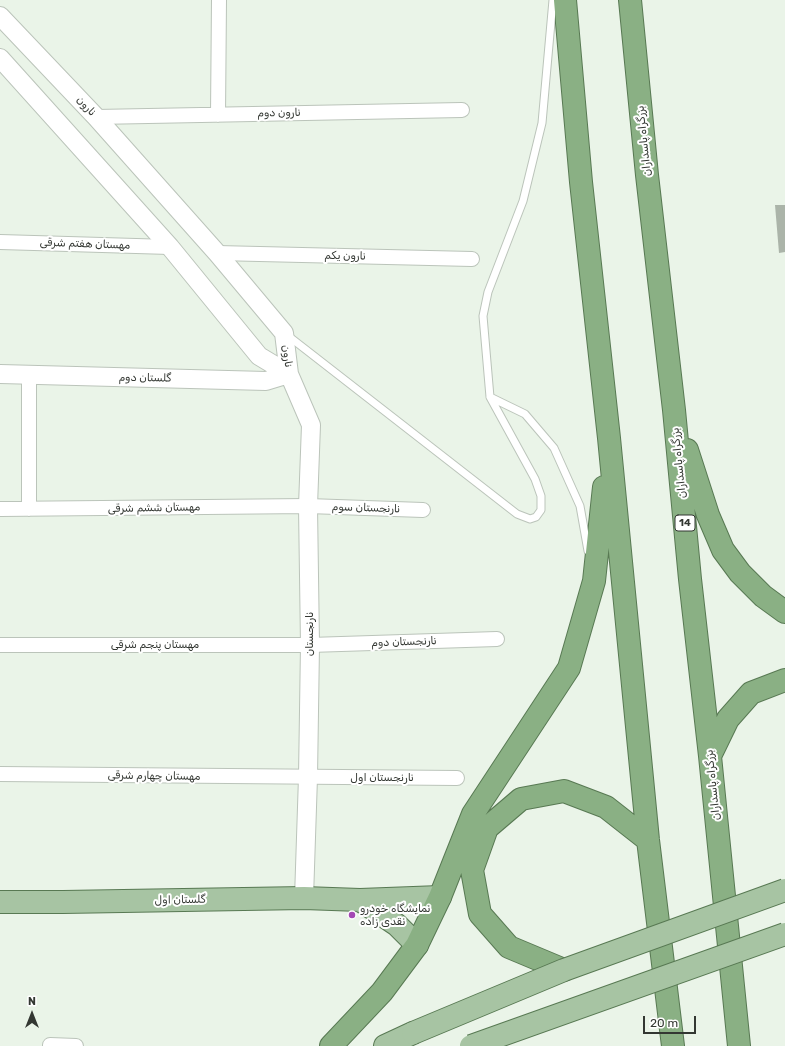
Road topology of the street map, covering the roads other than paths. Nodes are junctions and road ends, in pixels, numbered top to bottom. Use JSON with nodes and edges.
{"nodes":[{"id":1,"x":219,"y":0,"type":"edge"},
{"id":2,"x":552,"y":0,"type":"edge"},
{"id":3,"x":565,"y":0,"type":"edge"},
{"id":4,"x":630,"y":0,"type":"edge"},
{"id":5,"x":0,"y":16,"type":"edge"},
{"id":6,"x":0,"y":58,"type":"edge"},
{"id":7,"x":462,"y":110,"type":"dead end"},
{"id":8,"x":218,"y":114,"type":"junction"},
{"id":9,"x":96,"y":117,"type":"junction"},
{"id":10,"x":0,"y":242,"type":"edge"},
{"id":11,"x":170,"y":247,"type":"junction"},
{"id":12,"x":217,"y":253,"type":"junction"},
{"id":13,"x":472,"y":259,"type":"dead end"},
{"id":14,"x":284,"y":333,"type":"junction"},
{"id":15,"x":0,"y":374,"type":"edge"},
{"id":16,"x":289,"y":374,"type":"junction"},
{"id":17,"x":29,"y":375,"type":"junction"},
{"id":18,"x":490,"y":397,"type":"junction"},
{"id":19,"x":674,"y":410,"type":"junction"},
{"id":20,"x":609,"y":438,"type":"junction"},
{"id":21,"x":308,"y":506,"type":"junction"},
{"id":22,"x":0,"y":509,"type":"edge"},
{"id":23,"x":29,"y":509,"type":"junction"},
{"id":24,"x":423,"y":510,"type":"dead end"},
{"id":25,"x":594,"y":581,"type":"junction"},
{"id":26,"x":785,"y":612,"type":"edge"},
{"id":27,"x":497,"y":640,"type":"dead end"},
{"id":28,"x":0,"y":645,"type":"edge"},
{"id":29,"x":310,"y":645,"type":"junction"},
{"id":30,"x":785,"y":680,"type":"edge"},
{"id":31,"x":710,"y":756,"type":"junction"},
{"id":32,"x":0,"y":774,"type":"edge"},
{"id":33,"x":308,"y":777,"type":"junction"},
{"id":34,"x":457,"y":778,"type":"dead end"},
{"id":35,"x":648,"y":840,"type":"junction"},
{"id":36,"x":785,"y":890,"type":"edge"},
{"id":37,"x":440,"y":897,"type":"junction"},
{"id":38,"x":304,"y":898,"type":"junction"},
{"id":39,"x":360,"y":900,"type":"junction"},
{"id":40,"x":0,"y":902,"type":"edge"},
{"id":41,"x":785,"y":934,"type":"edge"},
{"id":42,"x":417,"y":945,"type":"junction"},
{"id":43,"x":564,"y":970,"type":"junction"},
{"id":44,"x":50,"y":1045,"type":"edge"},
{"id":45,"x":739,"y":1045,"type":"edge"},
{"id":46,"x":76,"y":1046,"type":"edge"},
{"id":47,"x":331,"y":1046,"type":"edge"},
{"id":48,"x":385,"y":1046,"type":"edge"},
{"id":49,"x":471,"y":1046,"type":"edge"},
{"id":50,"x":673,"y":1046,"type":"edge"}],
"edges":[{"from":1,"to":8,"type":"street"},
{"from":2,"to":18,"type":"lane"},
{"from":3,"to":20,"type":"highway"},
{"from":4,"to":19,"type":"highway","name":"بزرگراه پاسداران","number":"14"},
{"from":5,"to":9,"type":"street","name":"نارون"},
{"from":6,"to":11,"type":"street","name":"نارون"},
{"from":7,"to":8,"type":"street","name":"نارون دوم"},
{"from":8,"to":9,"type":"street","name":"نارون دوم"},
{"from":9,"to":12,"type":"street","name":"نارون"},
{"from":10,"to":11,"type":"street","name":"مهستان هفتم شرقی"},
{"from":11,"to":16,"type":"street","name":"نارون"},
{"from":12,"to":13,"type":"street","name":"نارون یکم"},
{"from":12,"to":14,"type":"street","name":"نارون"},
{"from":14,"to":16,"type":"street","name":"نارون"},
{"from":14,"to":18,"type":"lane"},
{"from":15,"to":17,"type":"street","name":"گلستان دوم"},
{"from":16,"to":17,"type":"street","name":"گلستان دوم"},
{"from":16,"to":21,"type":"street","name":"نارنجستان"},
{"from":17,"to":23,"type":"street"},
{"from":18,"to":25,"type":"lane"},
{"from":19,"to":26,"type":"highway"},
{"from":19,"to":31,"type":"highway","name":"بزرگراه پاسداران","number":"14"},
{"from":20,"to":25,"type":"highway"},
{"from":20,"to":35,"type":"highway"},
{"from":21,"to":23,"type":"street","name":"مهستان ششم شرقی"},
{"from":21,"to":24,"type":"street","name":"نارنجستان سوم"},
{"from":21,"to":29,"type":"street","name":"نارنجستان"},
{"from":22,"to":23,"type":"street","name":"مهستان ششم شرقی"},
{"from":25,"to":37,"type":"highway"},
{"from":27,"to":29,"type":"street","name":"نارنجستان دوم"},
{"from":28,"to":29,"type":"street","name":"مهستان پنجم شرقی"},
{"from":29,"to":33,"type":"street","name":"نارنجستان"},
{"from":30,"to":31,"type":"highway"},
{"from":31,"to":45,"type":"highway","name":"بزرگراه پاسداران","number":"14"},
{"from":32,"to":33,"type":"street","name":"مهستان چهارم شرقی"},
{"from":33,"to":34,"type":"street","name":"نارنجستان اول"},
{"from":33,"to":38,"type":"street","name":"نارنجستان"},
{"from":35,"to":43,"type":"highway"},
{"from":35,"to":50,"type":"highway"},
{"from":36,"to":43,"type":"main road","bridge":true},
{"from":37,"to":39,"type":"main road","name":"گلستان اول"},
{"from":37,"to":42,"type":"highway"},
{"from":38,"to":39,"type":"main road","name":"گلستان اول"},
{"from":38,"to":40,"type":"main road","name":"گلستان اول"},
{"from":39,"to":42,"type":"main road"},
{"from":41,"to":49,"type":"main road","bridge":true},
{"from":42,"to":47,"type":"highway"},
{"from":43,"to":48,"type":"main road","bridge":true},
{"from":44,"to":46,"type":"street"}]}
